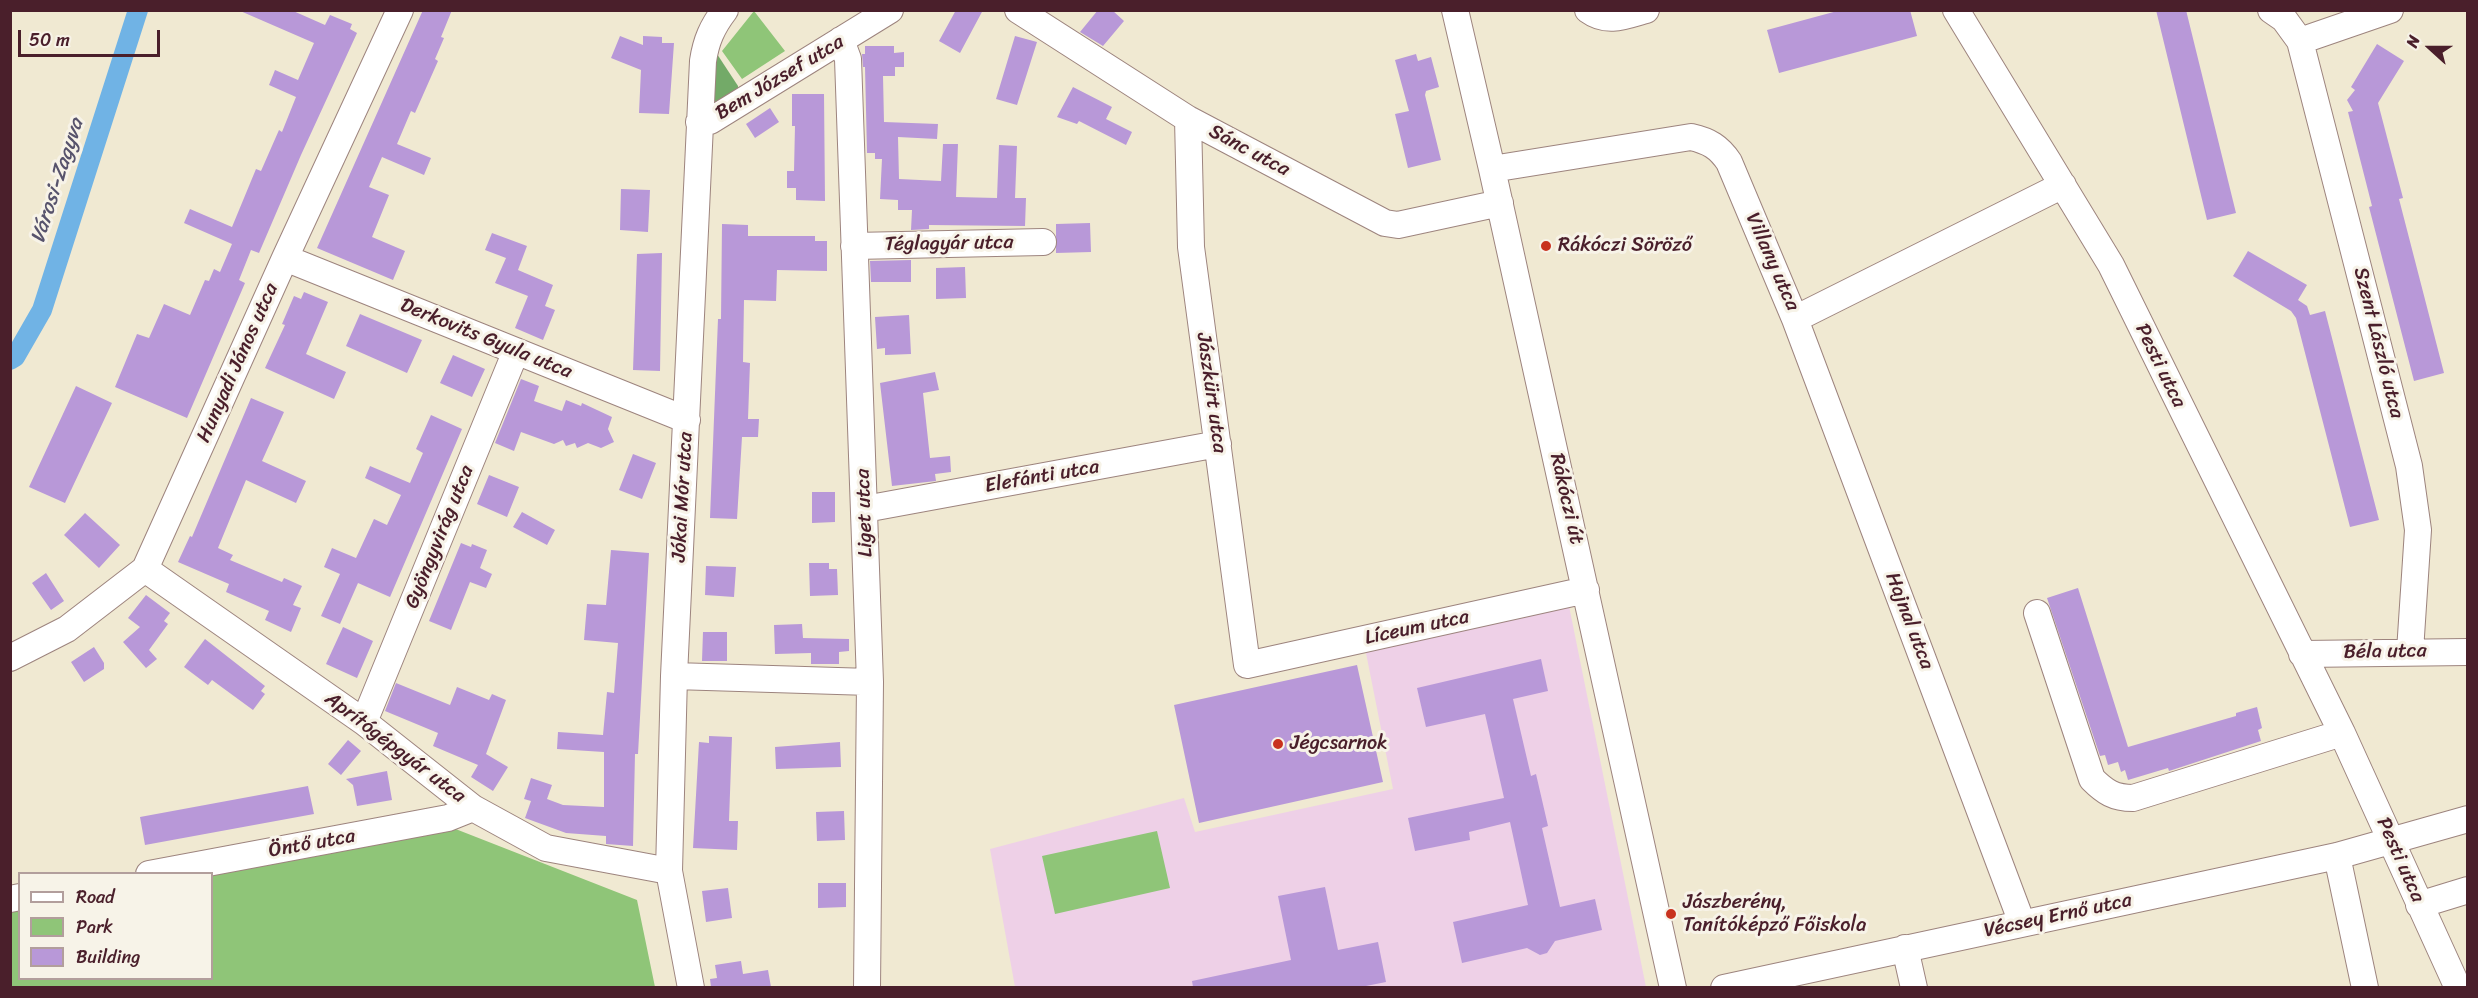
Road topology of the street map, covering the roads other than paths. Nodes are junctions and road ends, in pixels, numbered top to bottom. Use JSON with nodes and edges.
{"nodes":[{"id":1,"x":400,"y":10,"type":"edge"},
{"id":2,"x":725,"y":10,"type":"edge"},
{"id":3,"x":890,"y":10,"type":"edge"},
{"id":4,"x":1018,"y":10,"type":"edge"},
{"id":5,"x":1455,"y":10,"type":"edge"},
{"id":6,"x":1588,"y":10,"type":"edge"},
{"id":7,"x":1646,"y":10,"type":"edge"},
{"id":8,"x":1956,"y":10,"type":"edge"},
{"id":9,"x":2271,"y":10,"type":"edge"},
{"id":10,"x":2390,"y":10,"type":"edge"},
{"id":11,"x":841,"y":40,"type":"junction"},
{"id":12,"x":2300,"y":41,"type":"junction"},
{"id":13,"x":1188,"y":119,"type":"junction"},
{"id":14,"x":699,"y":122,"type":"junction"},
{"id":15,"x":1492,"y":169,"type":"junction"},
{"id":16,"x":2062,"y":185,"type":"junction"},
{"id":17,"x":1500,"y":203,"type":"junction"},
{"id":18,"x":1043,"y":242,"type":"dead end"},
{"id":19,"x":854,"y":246,"type":"junction"},
{"id":20,"x":285,"y":258,"type":"junction"},
{"id":21,"x":1795,"y":319,"type":"junction"},
{"id":22,"x":516,"y":351,"type":"junction"},
{"id":23,"x":687,"y":420,"type":"junction"},
{"id":24,"x":1218,"y":444,"type":"junction"},
{"id":25,"x":865,"y":509,"type":"junction"},
{"id":26,"x":145,"y":569,"type":"junction"},
{"id":27,"x":1586,"y":591,"type":"junction"},
{"id":28,"x":2037,"y":613,"type":"dead end"},
{"id":29,"x":2410,"y":651,"type":"junction"},
{"id":30,"x":2468,"y":652,"type":"edge"},
{"id":31,"x":2302,"y":654,"type":"junction"},
{"id":32,"x":10,"y":658,"type":"edge"},
{"id":33,"x":1247,"y":665,"type":"joint"},
{"id":34,"x":674,"y":676,"type":"junction"},
{"id":35,"x":870,"y":681,"type":"junction"},
{"id":36,"x":364,"y":722,"type":"junction"},
{"id":37,"x":2342,"y":733,"type":"junction"},
{"id":38,"x":473,"y":808,"type":"junction"},
{"id":39,"x":2468,"y":819,"type":"edge"},
{"id":40,"x":2391,"y":840,"type":"junction"},
{"id":41,"x":2337,"y":856,"type":"junction"},
{"id":42,"x":669,"y":871,"type":"junction"},
{"id":43,"x":155,"y":872,"type":"edge"},
{"id":44,"x":2468,"y":890,"type":"edge"},
{"id":45,"x":2419,"y":905,"type":"junction"},
{"id":46,"x":2022,"y":923,"type":"junction"},
{"id":47,"x":1905,"y":948,"type":"junction"},
{"id":48,"x":692,"y":987,"type":"edge"},
{"id":49,"x":867,"y":987,"type":"edge"},
{"id":50,"x":1673,"y":987,"type":"edge"},
{"id":51,"x":1724,"y":987,"type":"edge"},
{"id":52,"x":1914,"y":987,"type":"edge"},
{"id":53,"x":2365,"y":987,"type":"edge"},
{"id":54,"x":2458,"y":987,"type":"edge"}],
"edges":[{"from":1,"to":20,"type":"street","name":"Hunyadi János utca"},
{"from":2,"to":14,"type":"street","name":"Jókai Mór utca"},
{"from":3,"to":11,"type":"street","name":"Bem József utca"},
{"from":4,"to":13,"type":"street","name":"Sánc utca"},
{"from":5,"to":15,"type":"street","name":"Rákóczi út"},
{"from":6,"to":7,"type":"street"},
{"from":8,"to":16,"type":"street","name":"Pesti utca"},
{"from":9,"to":12,"type":"street","name":"Szent László utca"},
{"from":10,"to":12,"type":"street"},
{"from":11,"to":14,"type":"street","name":"Bem József utca"},
{"from":11,"to":19,"type":"street","name":"Liget utca"},
{"from":12,"to":29,"type":"street","name":"Szent László utca"},
{"from":13,"to":17,"type":"street","name":"Sánc utca"},
{"from":13,"to":24,"type":"street","name":"Jászkürt utca"},
{"from":14,"to":23,"type":"street","name":"Jókai Mór utca"},
{"from":15,"to":17,"type":"street","name":"Rákóczi út"},
{"from":15,"to":21,"type":"street","name":"Villany utca"},
{"from":16,"to":21,"type":"street","name":"Villany utca"},
{"from":16,"to":31,"type":"street","name":"Pesti utca"},
{"from":17,"to":27,"type":"street","name":"Rákóczi út"},
{"from":18,"to":19,"type":"street","name":"Téglagyár utca"},
{"from":19,"to":25,"type":"street","name":"Liget utca"},
{"from":20,"to":22,"type":"street","name":"Derkovits Gyula utca"},
{"from":20,"to":26,"type":"street","name":"Hunyadi János utca"},
{"from":21,"to":46,"type":"street","name":"Hajnal utca"},
{"from":22,"to":23,"type":"street","name":"Derkovits Gyula utca"},
{"from":22,"to":36,"type":"street","name":"Gyöngyvirág utca"},
{"from":23,"to":34,"type":"street","name":"Jókai Mór utca"},
{"from":24,"to":25,"type":"street","name":"Elefánti utca"},
{"from":24,"to":33,"type":"street","name":"Jászkürt utca"},
{"from":25,"to":35,"type":"street","name":"Liget utca"},
{"from":26,"to":32,"type":"street","name":"Hunyadi János utca"},
{"from":26,"to":36,"type":"street","name":"Aprítógépgyár utca"},
{"from":27,"to":33,"type":"street","name":"Líceum utca"},
{"from":27,"to":50,"type":"street","name":"Rákóczi út"},
{"from":28,"to":37,"type":"street"},
{"from":29,"to":30,"type":"street","name":"Béla utca"},
{"from":29,"to":31,"type":"street","name":"Béla utca"},
{"from":31,"to":37,"type":"street","name":"Pesti utca"},
{"from":34,"to":35,"type":"street"},
{"from":34,"to":42,"type":"street","name":"Jókai Mór utca"},
{"from":35,"to":49,"type":"street","name":"Liget utca"},
{"from":36,"to":38,"type":"street","name":"Aprítógépgyár utca"},
{"from":37,"to":40,"type":"street","name":"Pesti utca"},
{"from":38,"to":42,"type":"street","name":"Aprítógépgyár utca"},
{"from":38,"to":43,"type":"street","name":"Öntő utca"},
{"from":39,"to":40,"type":"street","name":"Vécsey Ernő utca"},
{"from":40,"to":41,"type":"street","name":"Vécsey Ernő utca"},
{"from":40,"to":45,"type":"street","name":"Pesti utca"},
{"from":41,"to":46,"type":"street","name":"Vécsey Ernő utca"},
{"from":41,"to":53,"type":"street"},
{"from":42,"to":48,"type":"street","name":"Jókai Mór utca"},
{"from":44,"to":45,"type":"street"},
{"from":45,"to":54,"type":"street","name":"Pesti utca"},
{"from":46,"to":47,"type":"street","name":"Vécsey Ernő utca"},
{"from":47,"to":51,"type":"street","name":"Vécsey Ernő utca"},
{"from":47,"to":52,"type":"street"}]}
